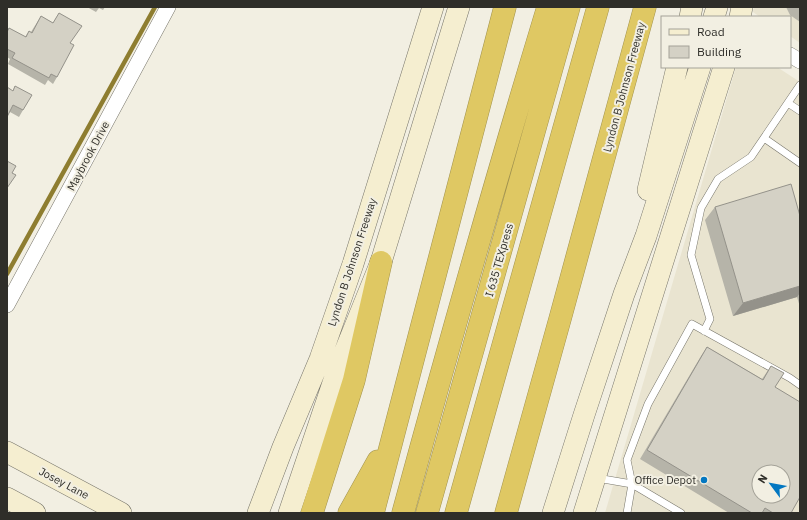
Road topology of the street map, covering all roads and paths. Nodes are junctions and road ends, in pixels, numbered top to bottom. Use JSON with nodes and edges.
{"nodes":[{"id":1,"x":168,"y":7,"type":"edge"},
{"id":2,"x":433,"y":7,"type":"edge"},
{"id":3,"x":459,"y":7,"type":"edge"},
{"id":4,"x":505,"y":7,"type":"edge"},
{"id":5,"x":548,"y":7,"type":"edge"},
{"id":6,"x":569,"y":7,"type":"edge"},
{"id":7,"x":598,"y":7,"type":"edge"},
{"id":8,"x":645,"y":7,"type":"edge"},
{"id":9,"x":791,"y":56,"type":"edge"},
{"id":10,"x":800,"y":61,"type":"edge"},
{"id":11,"x":677,"y":68,"type":"edge"},
{"id":12,"x":700,"y":68,"type":"edge"},
{"id":13,"x":724,"y":68,"type":"edge"},
{"id":14,"x":800,"y":85,"type":"edge"},
{"id":15,"x":788,"y":103,"type":"junction"},
{"id":16,"x":800,"y":111,"type":"edge"},
{"id":17,"x":764,"y":138,"type":"junction"},
{"id":18,"x":800,"y":163,"type":"edge"},
{"id":19,"x":382,"y":262,"type":"junction"},
{"id":20,"x":624,"y":294,"type":"junction"},
{"id":21,"x":7,"y":305,"type":"edge"},
{"id":22,"x":704,"y":331,"type":"junction"},
{"id":23,"x":800,"y":385,"type":"edge"},
{"id":24,"x":392,"y":436,"type":"junction"},
{"id":25,"x":283,"y":447,"type":"junction"},
{"id":26,"x":7,"y":452,"type":"edge"},
{"id":27,"x":595,"y":478,"type":"junction"},
{"id":28,"x":632,"y":484,"type":"junction"},
{"id":29,"x":7,"y":498,"type":"edge"},
{"id":30,"x":35,"y":513,"type":"edge"},
{"id":31,"x":121,"y":513,"type":"edge"},
{"id":32,"x":258,"y":513,"type":"edge"},
{"id":33,"x":273,"y":513,"type":"edge"},
{"id":34,"x":289,"y":513,"type":"edge"},
{"id":35,"x":312,"y":513,"type":"edge"},
{"id":36,"x":349,"y":513,"type":"edge"},
{"id":37,"x":373,"y":513,"type":"edge"},
{"id":38,"x":403,"y":513,"type":"edge"},
{"id":39,"x":427,"y":513,"type":"edge"},
{"id":40,"x":456,"y":513,"type":"edge"},
{"id":41,"x":506,"y":513,"type":"edge"},
{"id":42,"x":553,"y":513,"type":"edge"},
{"id":43,"x":584,"y":513,"type":"edge"},
{"id":44,"x":627,"y":513,"type":"edge"},
{"id":45,"x":681,"y":513,"type":"edge"}],
"edges":[{"from":1,"to":21,"type":"street","name":"Maybrook Drive"},
{"from":2,"to":25,"type":"main road","name":"Lyndon B Johnson Freeway"},
{"from":3,"to":19,"type":"main road"},
{"from":4,"to":24,"type":"highway"},
{"from":5,"to":38,"type":"highway"},
{"from":6,"to":39,"type":"highway","name":"I 635 TEXpress"},
{"from":7,"to":40,"type":"highway"},
{"from":8,"to":41,"type":"highway","name":"Lyndon B Johnson Freeway"},
{"from":9,"to":10,"type":"street"},
{"from":11,"to":20,"type":"main road"},
{"from":12,"to":20,"type":"main road"},
{"from":13,"to":27,"type":"main road"},
{"from":14,"to":15,"type":"lane"},
{"from":15,"to":16,"type":"lane"},
{"from":15,"to":17,"type":"lane"},
{"from":17,"to":18,"type":"lane"},
{"from":17,"to":22,"type":"lane"},
{"from":19,"to":34,"type":"main road"},
{"from":19,"to":35,"type":"highway"},
{"from":20,"to":42,"type":"main road"},
{"from":22,"to":23,"type":"lane"},
{"from":22,"to":28,"type":"lane"},
{"from":24,"to":36,"type":"highway"},
{"from":24,"to":37,"type":"highway"},
{"from":25,"to":32,"type":"main road","name":"Lyndon B Johnson Freeway"},
{"from":25,"to":33,"type":"main road"},
{"from":26,"to":31,"type":"main road","name":"Josey Lane"},
{"from":27,"to":28,"type":"lane"},
{"from":27,"to":43,"type":"main road"},
{"from":28,"to":44,"type":"lane"},
{"from":28,"to":45,"type":"lane"},
{"from":29,"to":30,"type":"main road"}]}
